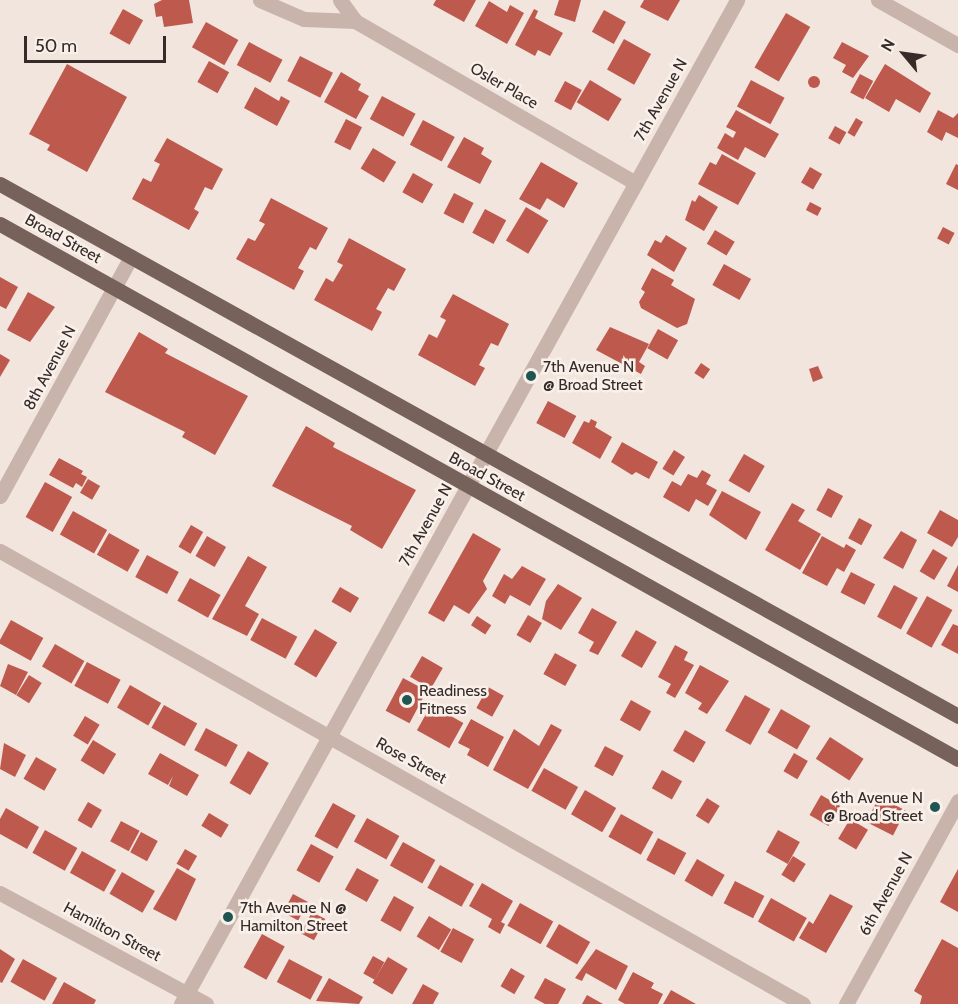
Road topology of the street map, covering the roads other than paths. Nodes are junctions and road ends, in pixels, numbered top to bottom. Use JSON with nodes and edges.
{"nodes":[{"id":1,"x":260,"y":0,"type":"edge"},
{"id":2,"x":340,"y":0,"type":"edge"},
{"id":3,"x":737,"y":0,"type":"edge"},
{"id":4,"x":878,"y":0,"type":"edge"},
{"id":5,"x":355,"y":21,"type":"junction"},
{"id":6,"x":958,"y":45,"type":"edge"},
{"id":7,"x":636,"y":183,"type":"junction"},
{"id":8,"x":0,"y":184,"type":"edge"},
{"id":9,"x":0,"y":224,"type":"edge"},
{"id":10,"x":131,"y":256,"type":"junction"},
{"id":11,"x":114,"y":288,"type":"junction"},
{"id":12,"x":486,"y":454,"type":"junction"},
{"id":13,"x":468,"y":488,"type":"junction"},
{"id":14,"x":0,"y":495,"type":"edge"},
{"id":15,"x":0,"y":551,"type":"edge"},
{"id":16,"x":958,"y":716,"type":"edge"},
{"id":17,"x":331,"y":737,"type":"junction"},
{"id":18,"x":958,"y":759,"type":"edge"},
{"id":19,"x":958,"y":801,"type":"edge"},
{"id":20,"x":0,"y":893,"type":"edge"},
{"id":21,"x":184,"y":999,"type":"edge"},
{"id":22,"x":206,"y":1004,"type":"edge"},
{"id":23,"x":803,"y":1004,"type":"edge"},
{"id":24,"x":846,"y":1004,"type":"edge"}],
"edges":[{"from":1,"to":5,"type":"street","name":"Osler Place"},
{"from":2,"to":5,"type":"street","name":"Osler Place"},
{"from":3,"to":7,"type":"street","name":"7th Avenue N"},
{"from":4,"to":6,"type":"street"},
{"from":5,"to":7,"type":"street","name":"Osler Place"},
{"from":7,"to":12,"type":"street","name":"7th Avenue N"},
{"from":8,"to":10,"type":"main road","name":"Broad Street"},
{"from":9,"to":11,"type":"main road","name":"Broad Street"},
{"from":10,"to":11,"type":"street","name":"8th Avenue N"},
{"from":10,"to":12,"type":"main road","name":"Broad Street"},
{"from":11,"to":13,"type":"main road","name":"Broad Street"},
{"from":11,"to":14,"type":"street","name":"8th Avenue N"},
{"from":12,"to":13,"type":"street","name":"7th Avenue N"},
{"from":12,"to":16,"type":"main road","name":"Broad Street"},
{"from":13,"to":17,"type":"street","name":"7th Avenue N"},
{"from":13,"to":18,"type":"main road","name":"Broad Street"},
{"from":15,"to":17,"type":"street","name":"Rose Street"},
{"from":17,"to":21,"type":"street","name":"7th Avenue N"},
{"from":17,"to":23,"type":"street","name":"Rose Street"},
{"from":19,"to":24,"type":"street","name":"6th Avenue N"},
{"from":20,"to":21,"type":"street","name":"Hamilton Street"},
{"from":21,"to":22,"type":"street","name":"Hamilton Street"}]}
